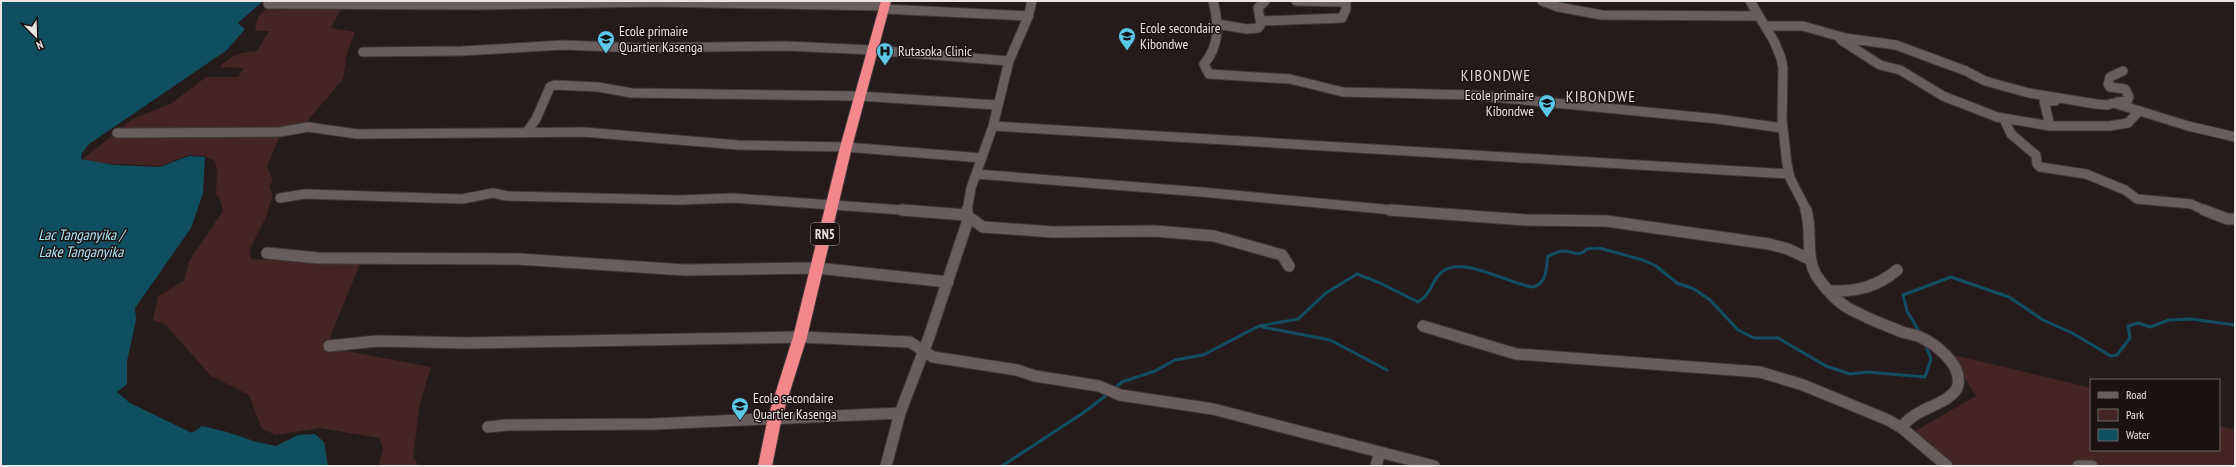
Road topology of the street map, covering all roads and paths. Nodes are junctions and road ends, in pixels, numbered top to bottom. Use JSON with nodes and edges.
{"nodes":[{"id":1,"x":1032,"y":1,"type":"edge"},
{"id":2,"x":1213,"y":1,"type":"edge"},
{"id":3,"x":1265,"y":1,"type":"edge"},
{"id":4,"x":1296,"y":1,"type":"edge"},
{"id":5,"x":1346,"y":1,"type":"edge"},
{"id":6,"x":1542,"y":1,"type":"edge"},
{"id":7,"x":1750,"y":1,"type":"edge"},
{"id":8,"x":268,"y":4,"type":"dead end"},
{"id":9,"x":884,"y":6,"type":"edge"},
{"id":10,"x":1029,"y":16,"type":"junction"},
{"id":11,"x":1758,"y":16,"type":"junction"},
{"id":12,"x":1261,"y":20,"type":"junction"},
{"id":13,"x":1217,"y":24,"type":"junction"},
{"id":14,"x":1765,"y":26,"type":"junction"},
{"id":15,"x":1819,"y":29,"type":"junction"},
{"id":16,"x":872,"y":50,"type":"junction"},
{"id":17,"x":363,"y":52,"type":"dead end"},
{"id":18,"x":1009,"y":61,"type":"junction"},
{"id":19,"x":2123,"y":71,"type":"dead end"},
{"id":20,"x":859,"y":96,"type":"junction"},
{"id":21,"x":2073,"y":100,"type":"junction"},
{"id":22,"x":2114,"y":103,"type":"junction"},
{"id":23,"x":998,"y":105,"type":"junction"},
{"id":24,"x":2139,"y":111,"type":"junction"},
{"id":25,"x":2004,"y":119,"type":"junction"},
{"id":26,"x":992,"y":126,"type":"junction"},
{"id":27,"x":2050,"y":126,"type":"junction"},
{"id":28,"x":1783,"y":128,"type":"junction"},
{"id":29,"x":117,"y":133,"type":"dead end"},
{"id":30,"x":526,"y":133,"type":"junction"},
{"id":31,"x":2235,"y":137,"type":"edge"},
{"id":32,"x":846,"y":147,"type":"junction"},
{"id":33,"x":982,"y":158,"type":"junction"},
{"id":34,"x":976,"y":174,"type":"junction"},
{"id":35,"x":1789,"y":174,"type":"junction"},
{"id":36,"x":280,"y":198,"type":"dead end"},
{"id":37,"x":833,"y":204,"type":"junction"},
{"id":38,"x":966,"y":214,"type":"junction"},
{"id":39,"x":2235,"y":219,"type":"edge"},
{"id":40,"x":267,"y":253,"type":"dead end"},
{"id":41,"x":1809,"y":259,"type":"junction"},
{"id":42,"x":1289,"y":266,"type":"dead end"},
{"id":43,"x":817,"y":268,"type":"junction"},
{"id":44,"x":1897,"y":270,"type":"dead end"},
{"id":45,"x":948,"y":282,"type":"junction"},
{"id":46,"x":1830,"y":291,"type":"junction"},
{"id":47,"x":1423,"y":326,"type":"dead end"},
{"id":48,"x":800,"y":336,"type":"junction"},
{"id":49,"x":329,"y":346,"type":"dead end"},
{"id":50,"x":924,"y":350,"type":"junction"},
{"id":51,"x":900,"y":413,"type":"junction"},
{"id":52,"x":775,"y":417,"type":"junction"},
{"id":53,"x":488,"y":427,"type":"dead end"},
{"id":54,"x":1902,"y":428,"type":"junction"},
{"id":55,"x":1380,"y":452,"type":"junction"},
{"id":56,"x":765,"y":466,"type":"edge"},
{"id":57,"x":886,"y":466,"type":"edge"},
{"id":58,"x":1376,"y":466,"type":"edge"},
{"id":59,"x":1434,"y":466,"type":"edge"},
{"id":60,"x":1947,"y":466,"type":"edge"},
{"id":61,"x":2078,"y":466,"type":"edge"},
{"id":62,"x":2092,"y":466,"type":"edge"}],
"edges":[{"from":1,"to":10,"type":"street"},
{"from":2,"to":13,"type":"street"},
{"from":3,"to":12,"type":"street"},
{"from":4,"to":5,"type":"street"},
{"from":5,"to":12,"type":"street"},
{"from":6,"to":11,"type":"street"},
{"from":7,"to":11,"type":"street"},
{"from":8,"to":9,"type":"street"},
{"from":9,"to":10,"type":"street"},
{"from":9,"to":16,"type":"highway","number":"RN5"},
{"from":10,"to":18,"type":"street"},
{"from":11,"to":14,"type":"street"},
{"from":12,"to":13,"type":"street"},
{"from":13,"to":28,"type":"street"},
{"from":14,"to":15,"type":"street"},
{"from":14,"to":28,"type":"street"},
{"from":15,"to":21,"type":"street"},
{"from":15,"to":25,"type":"street"},
{"from":16,"to":17,"type":"street"},
{"from":16,"to":18,"type":"street"},
{"from":16,"to":20,"type":"highway","number":"RN5"},
{"from":18,"to":23,"type":"street"},
{"from":19,"to":22,"type":"street"},
{"from":20,"to":23,"type":"street"},
{"from":20,"to":30,"type":"street"},
{"from":20,"to":32,"type":"highway","number":"RN5"},
{"from":21,"to":22,"type":"street"},
{"from":21,"to":27,"type":"street"},
{"from":22,"to":24,"type":"street"},
{"from":23,"to":26,"type":"street"},
{"from":24,"to":27,"type":"street"},
{"from":24,"to":31,"type":"street"},
{"from":25,"to":27,"type":"street"},
{"from":25,"to":39,"type":"street"},
{"from":26,"to":33,"type":"street"},
{"from":26,"to":35,"type":"street"},
{"from":28,"to":35,"type":"street"},
{"from":29,"to":30,"type":"street"},
{"from":30,"to":32,"type":"street"},
{"from":32,"to":33,"type":"street"},
{"from":32,"to":37,"type":"highway","number":"RN5"},
{"from":33,"to":34,"type":"street"},
{"from":34,"to":38,"type":"street"},
{"from":34,"to":41,"type":"street"},
{"from":35,"to":41,"type":"street"},
{"from":36,"to":37,"type":"street"},
{"from":37,"to":38,"type":"street"},
{"from":37,"to":43,"type":"highway","number":"RN5"},
{"from":38,"to":42,"type":"street"},
{"from":38,"to":45,"type":"street"},
{"from":40,"to":43,"type":"street"},
{"from":41,"to":46,"type":"street"},
{"from":43,"to":45,"type":"street"},
{"from":43,"to":48,"type":"highway","number":"RN5"},
{"from":44,"to":46,"type":"street"},
{"from":45,"to":50,"type":"street"},
{"from":46,"to":54,"type":"street"},
{"from":47,"to":54,"type":"street"},
{"from":48,"to":49,"type":"street"},
{"from":48,"to":50,"type":"street"},
{"from":48,"to":52,"type":"highway","number":"RN5"},
{"from":50,"to":51,"type":"street"},
{"from":50,"to":55,"type":"street"},
{"from":51,"to":52,"type":"street"},
{"from":51,"to":57,"type":"street"},
{"from":52,"to":53,"type":"street"},
{"from":52,"to":56,"type":"highway","number":"RN5"},
{"from":54,"to":60,"type":"street"},
{"from":55,"to":58,"type":"street"},
{"from":55,"to":59,"type":"street"},
{"from":61,"to":62,"type":"street"}]}
